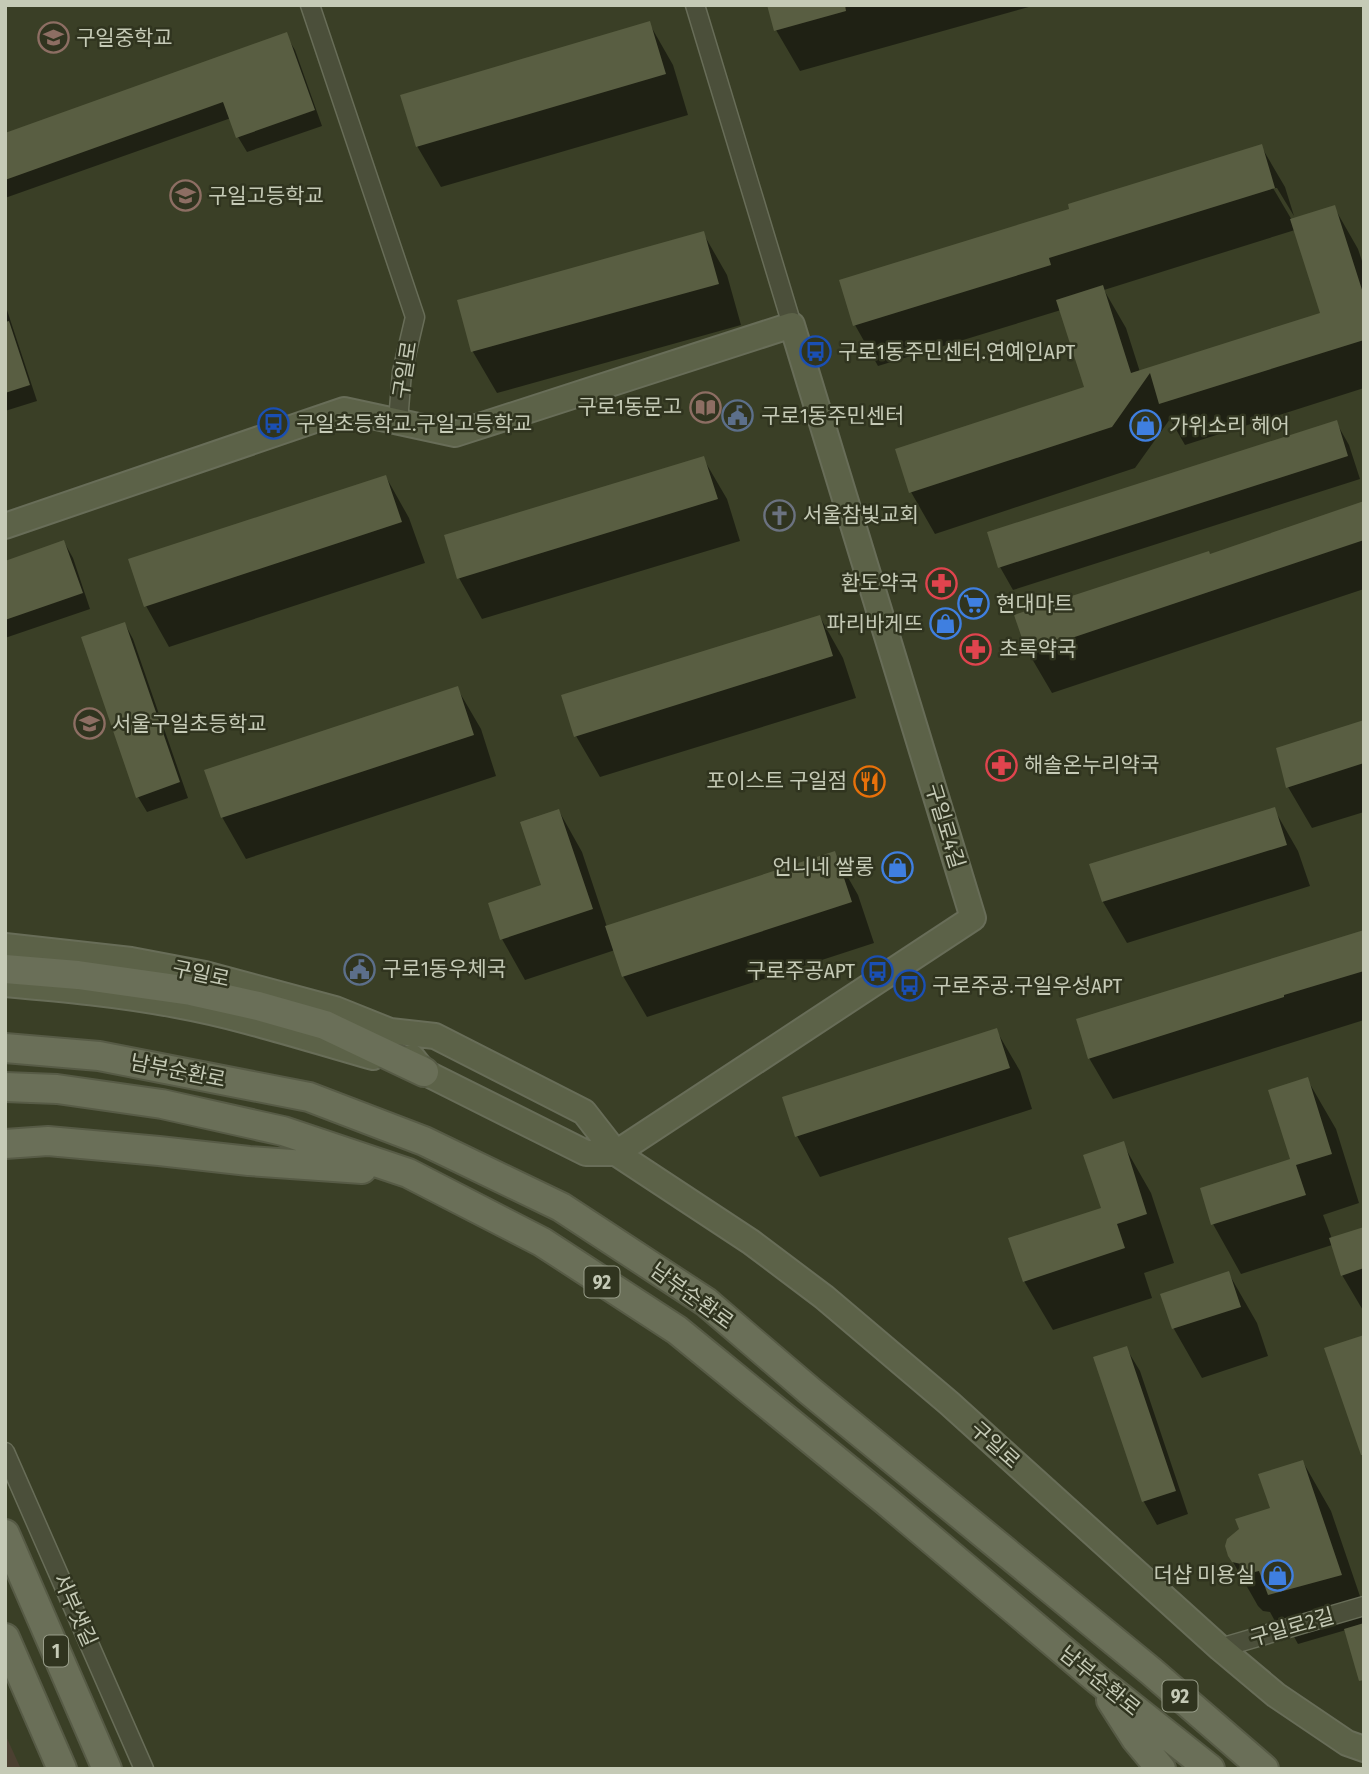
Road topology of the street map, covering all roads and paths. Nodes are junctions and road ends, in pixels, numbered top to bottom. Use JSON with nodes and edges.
{"nodes":[{"id":1,"x":310,"y":5,"type":"edge"},
{"id":2,"x":695,"y":5,"type":"edge"},
{"id":3,"x":792,"y":325,"type":"junction"},
{"id":4,"x":398,"y":422,"type":"junction"},
{"id":5,"x":5,"y":526,"type":"edge"},
{"id":6,"x":5,"y":946,"type":"edge"},
{"id":7,"x":5,"y":969,"type":"edge"},
{"id":8,"x":5,"y":984,"type":"edge"},
{"id":9,"x":390,"y":1031,"type":"junction"},
{"id":10,"x":5,"y":1048,"type":"edge"},
{"id":11,"x":424,"y":1072,"type":"junction"},
{"id":12,"x":5,"y":1087,"type":"edge"},
{"id":13,"x":5,"y":1144,"type":"edge"},
{"id":14,"x":616,"y":1153,"type":"junction"},
{"id":15,"x":408,"y":1173,"type":"junction"},
{"id":16,"x":5,"y":1452,"type":"edge"},
{"id":17,"x":5,"y":1534,"type":"edge"},
{"id":18,"x":1364,"y":1606,"type":"edge"},
{"id":19,"x":5,"y":1638,"type":"edge"},
{"id":20,"x":1220,"y":1648,"type":"junction"},
{"id":21,"x":1098,"y":1680,"type":"junction"},
{"id":22,"x":1364,"y":1749,"type":"edge"},
{"id":23,"x":62,"y":1769,"type":"edge"},
{"id":24,"x":107,"y":1769,"type":"edge"},
{"id":25,"x":144,"y":1769,"type":"edge"},
{"id":26,"x":1161,"y":1769,"type":"edge"},
{"id":27,"x":1210,"y":1769,"type":"edge"},
{"id":28,"x":1264,"y":1769,"type":"edge"}],
"edges":[{"from":1,"to":4,"type":"street","name":"구일로"},
{"from":2,"to":3,"type":"street"},
{"from":3,"to":4,"type":"main road"},
{"from":3,"to":14,"type":"main road","name":"구일로4길"},
{"from":4,"to":5,"type":"main road","name":"구일로"},
{"from":6,"to":9,"type":"main road","name":"구일로"},
{"from":7,"to":11,"type":"main road"},
{"from":8,"to":11,"type":"main road"},
{"from":9,"to":11,"type":"main road","name":"구일로"},
{"from":9,"to":14,"type":"main road","name":"구일로"},
{"from":10,"to":28,"type":"main road","name":"남부순환로","number":"92"},
{"from":11,"to":14,"type":"main road","name":"구일로"},
{"from":12,"to":15,"type":"main road","name":"남부순환로","number":"92"},
{"from":13,"to":15,"type":"main road"},
{"from":14,"to":20,"type":"main road","name":"구일로"},
{"from":15,"to":21,"type":"main road","name":"남부순환로","number":"92"},
{"from":16,"to":25,"type":"street","name":"서부샛길"},
{"from":17,"to":24,"type":"main road","number":"1"},
{"from":18,"to":20,"type":"street","name":"구일로2길"},
{"from":19,"to":23,"type":"main road","number":"1"},
{"from":20,"to":22,"type":"main road","name":"구일로"},
{"from":21,"to":26,"type":"main road"},
{"from":21,"to":27,"type":"main road","name":"남부순환로","number":"92"}]}
